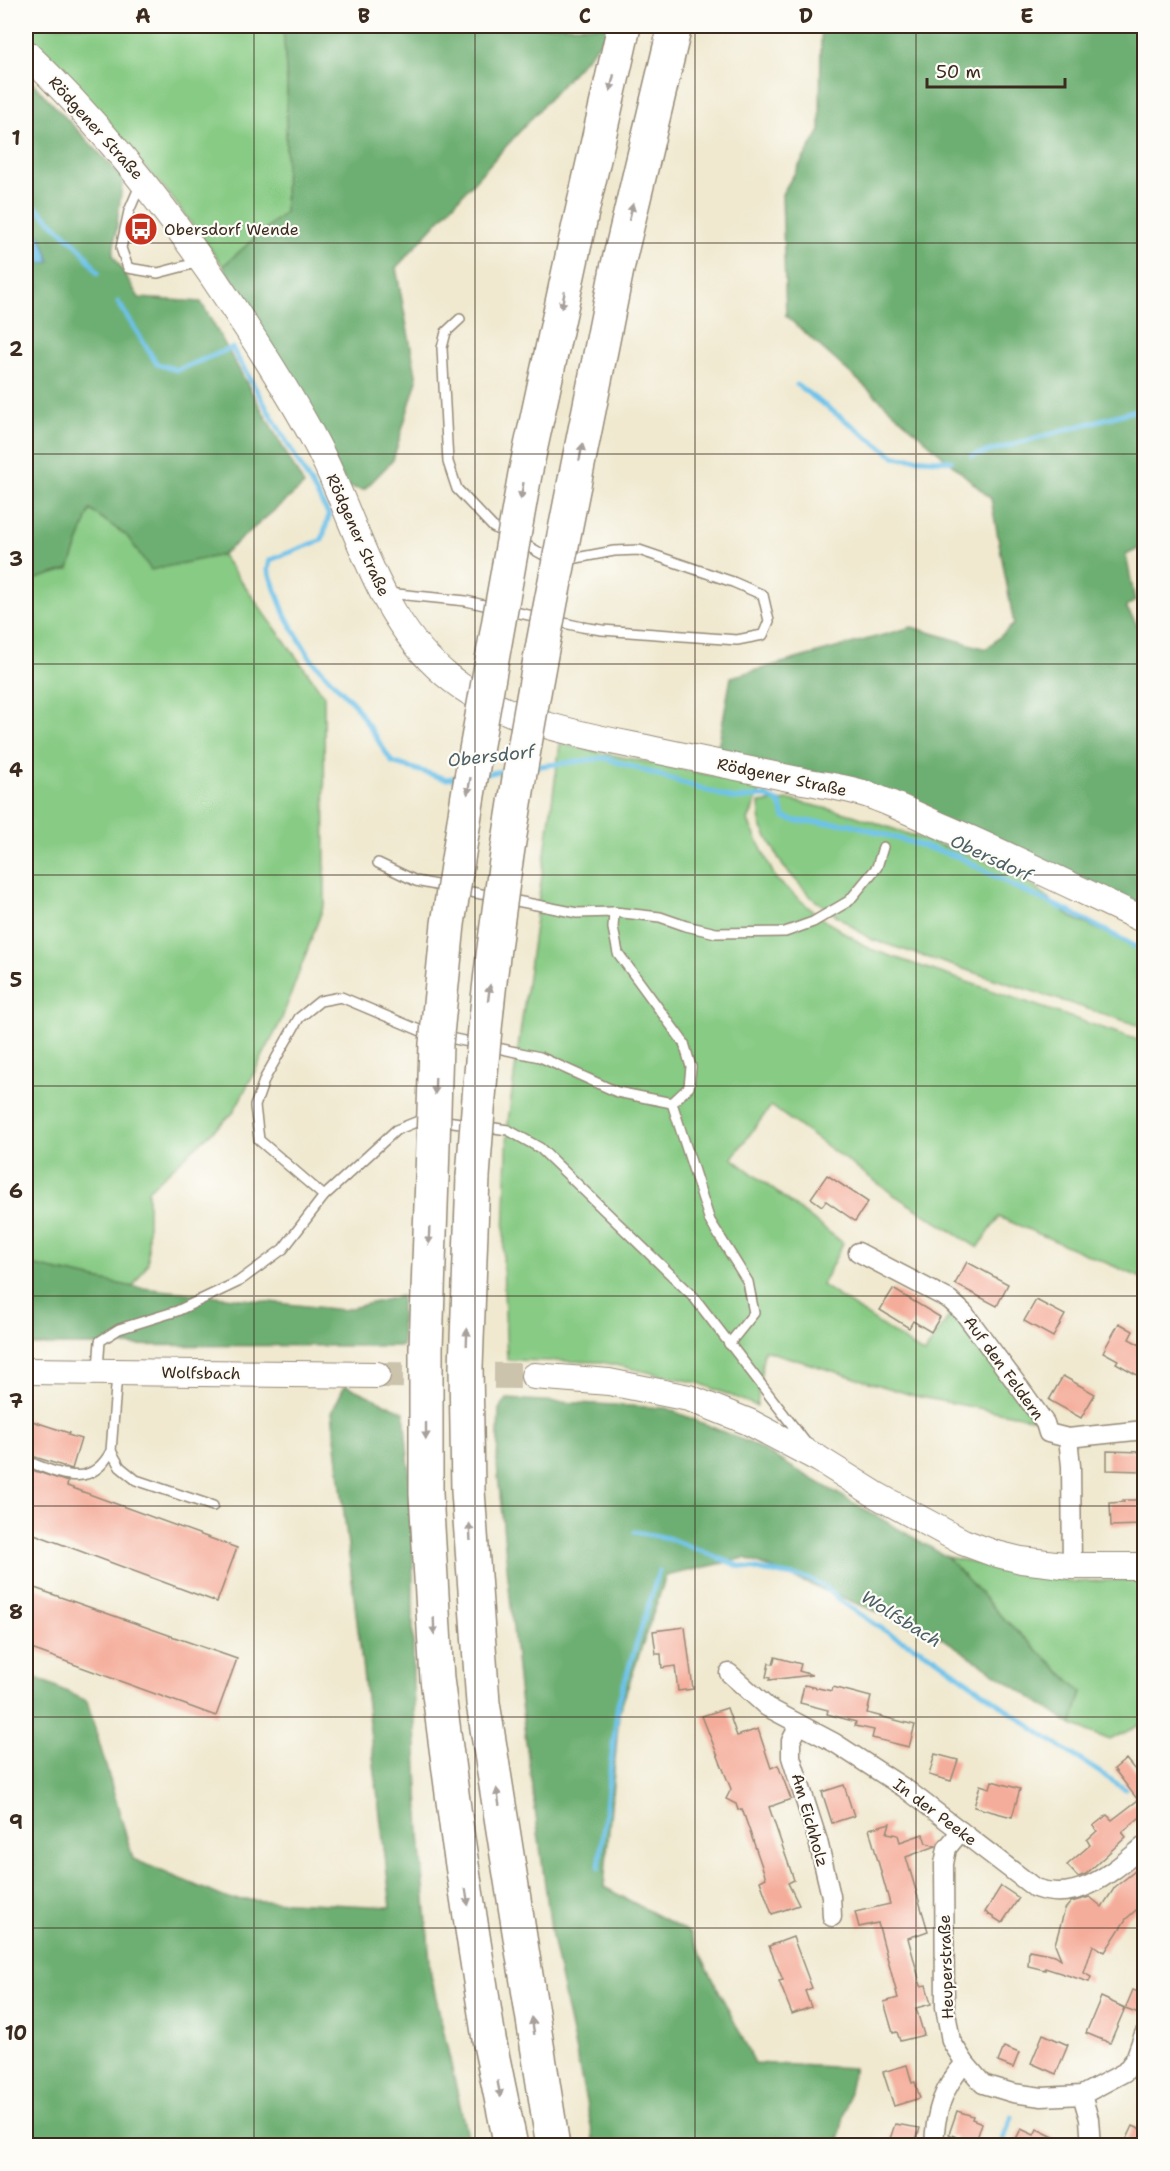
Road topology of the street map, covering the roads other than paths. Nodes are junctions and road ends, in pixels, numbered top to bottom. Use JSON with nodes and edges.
{"nodes":[{"id":1,"x":624,"y":26,"type":"edge"},
{"id":2,"x":675,"y":26,"type":"edge"},
{"id":3,"x":26,"y":53,"type":"edge"},
{"id":4,"x":143,"y":180,"type":"junction"},
{"id":5,"x":203,"y":261,"type":"junction"},
{"id":6,"x":460,"y":320,"type":"dead end"},
{"id":7,"x":381,"y":593,"type":"junction"},
{"id":8,"x":883,"y":846,"type":"dead end"},
{"id":9,"x":378,"y":863,"type":"dead end"},
{"id":10,"x":614,"y":912,"type":"junction"},
{"id":11,"x":1144,"y":920,"type":"edge"},
{"id":12,"x":672,"y":1103,"type":"junction"},
{"id":13,"x":324,"y":1196,"type":"junction"},
{"id":14,"x":858,"y":1252,"type":"dead end"},
{"id":15,"x":729,"y":1344,"type":"junction"},
{"id":16,"x":26,"y":1371,"type":"edge"},
{"id":17,"x":107,"y":1371,"type":"junction"},
{"id":18,"x":377,"y":1375,"type":"tunnel mouth"},
{"id":19,"x":534,"y":1376,"type":"tunnel mouth"},
{"id":20,"x":1144,"y":1430,"type":"edge"},
{"id":21,"x":1068,"y":1438,"type":"junction"},
{"id":22,"x":111,"y":1451,"type":"junction"},
{"id":23,"x":819,"y":1459,"type":"junction"},
{"id":24,"x":26,"y":1461,"type":"edge"},
{"id":25,"x":213,"y":1506,"type":"dead end"},
{"id":26,"x":1072,"y":1566,"type":"junction"},
{"id":27,"x":1144,"y":1566,"type":"edge"},
{"id":28,"x":729,"y":1673,"type":"dead end"},
{"id":29,"x":799,"y":1725,"type":"junction"},
{"id":30,"x":961,"y":1831,"type":"junction"},
{"id":31,"x":1144,"y":1846,"type":"edge"},
{"id":32,"x":832,"y":1917,"type":"dead end"},
{"id":33,"x":1144,"y":2034,"type":"edge"},
{"id":34,"x":965,"y":2063,"type":"junction"},
{"id":35,"x":1082,"y":2095,"type":"junction"},
{"id":36,"x":510,"y":2145,"type":"edge"},
{"id":37,"x":553,"y":2145,"type":"edge"},
{"id":38,"x":934,"y":2145,"type":"edge"},
{"id":39,"x":1091,"y":2145,"type":"edge"}],
"edges":[{"from":1,"to":36,"type":"highway","one_way":true,"bridge":true},
{"from":37,"to":2,"type":"highway","one_way":true,"bridge":true},
{"from":3,"to":4,"type":"main road","name":"Rödgener Straße"},
{"from":4,"to":5,"type":"main road","name":"Rödgener Straße"},
{"from":4,"to":5,"type":"lane"},
{"from":5,"to":7,"type":"main road","name":"Rödgener Straße"},
{"from":6,"to":7,"type":"lane"},
{"from":7,"to":11,"type":"main road","name":"Rödgener Straße"},
{"from":8,"to":10,"type":"lane"},
{"from":9,"to":10,"type":"lane"},
{"from":10,"to":12,"type":"lane"},
{"from":12,"to":13,"type":"lane"},
{"from":12,"to":15,"type":"lane"},
{"from":13,"to":15,"type":"lane"},
{"from":13,"to":17,"type":"lane"},
{"from":14,"to":21,"type":"street","name":"Auf den Feldern"},
{"from":15,"to":23,"type":"lane"},
{"from":16,"to":17,"type":"main road","name":"Wolfsbach"},
{"from":17,"to":18,"type":"main road","name":"Wolfsbach"},
{"from":17,"to":22,"type":"lane"},
{"from":19,"to":23,"type":"main road"},
{"from":20,"to":21,"type":"street"},
{"from":21,"to":26,"type":"street"},
{"from":22,"to":24,"type":"lane"},
{"from":22,"to":25,"type":"lane"},
{"from":23,"to":26,"type":"main road"},
{"from":26,"to":27,"type":"main road"},
{"from":28,"to":29,"type":"street","name":"In der Peeke"},
{"from":29,"to":30,"type":"street","name":"In der Peeke"},
{"from":29,"to":32,"type":"street","name":"Am Eichholz"},
{"from":30,"to":31,"type":"street","name":"In der Peeke"},
{"from":30,"to":34,"type":"street","name":"Heuperstraße"},
{"from":33,"to":35,"type":"street","name":"Heuperstraße"},
{"from":34,"to":35,"type":"street","name":"Heuperstraße"},
{"from":34,"to":38,"type":"street"},
{"from":35,"to":39,"type":"street"}]}
